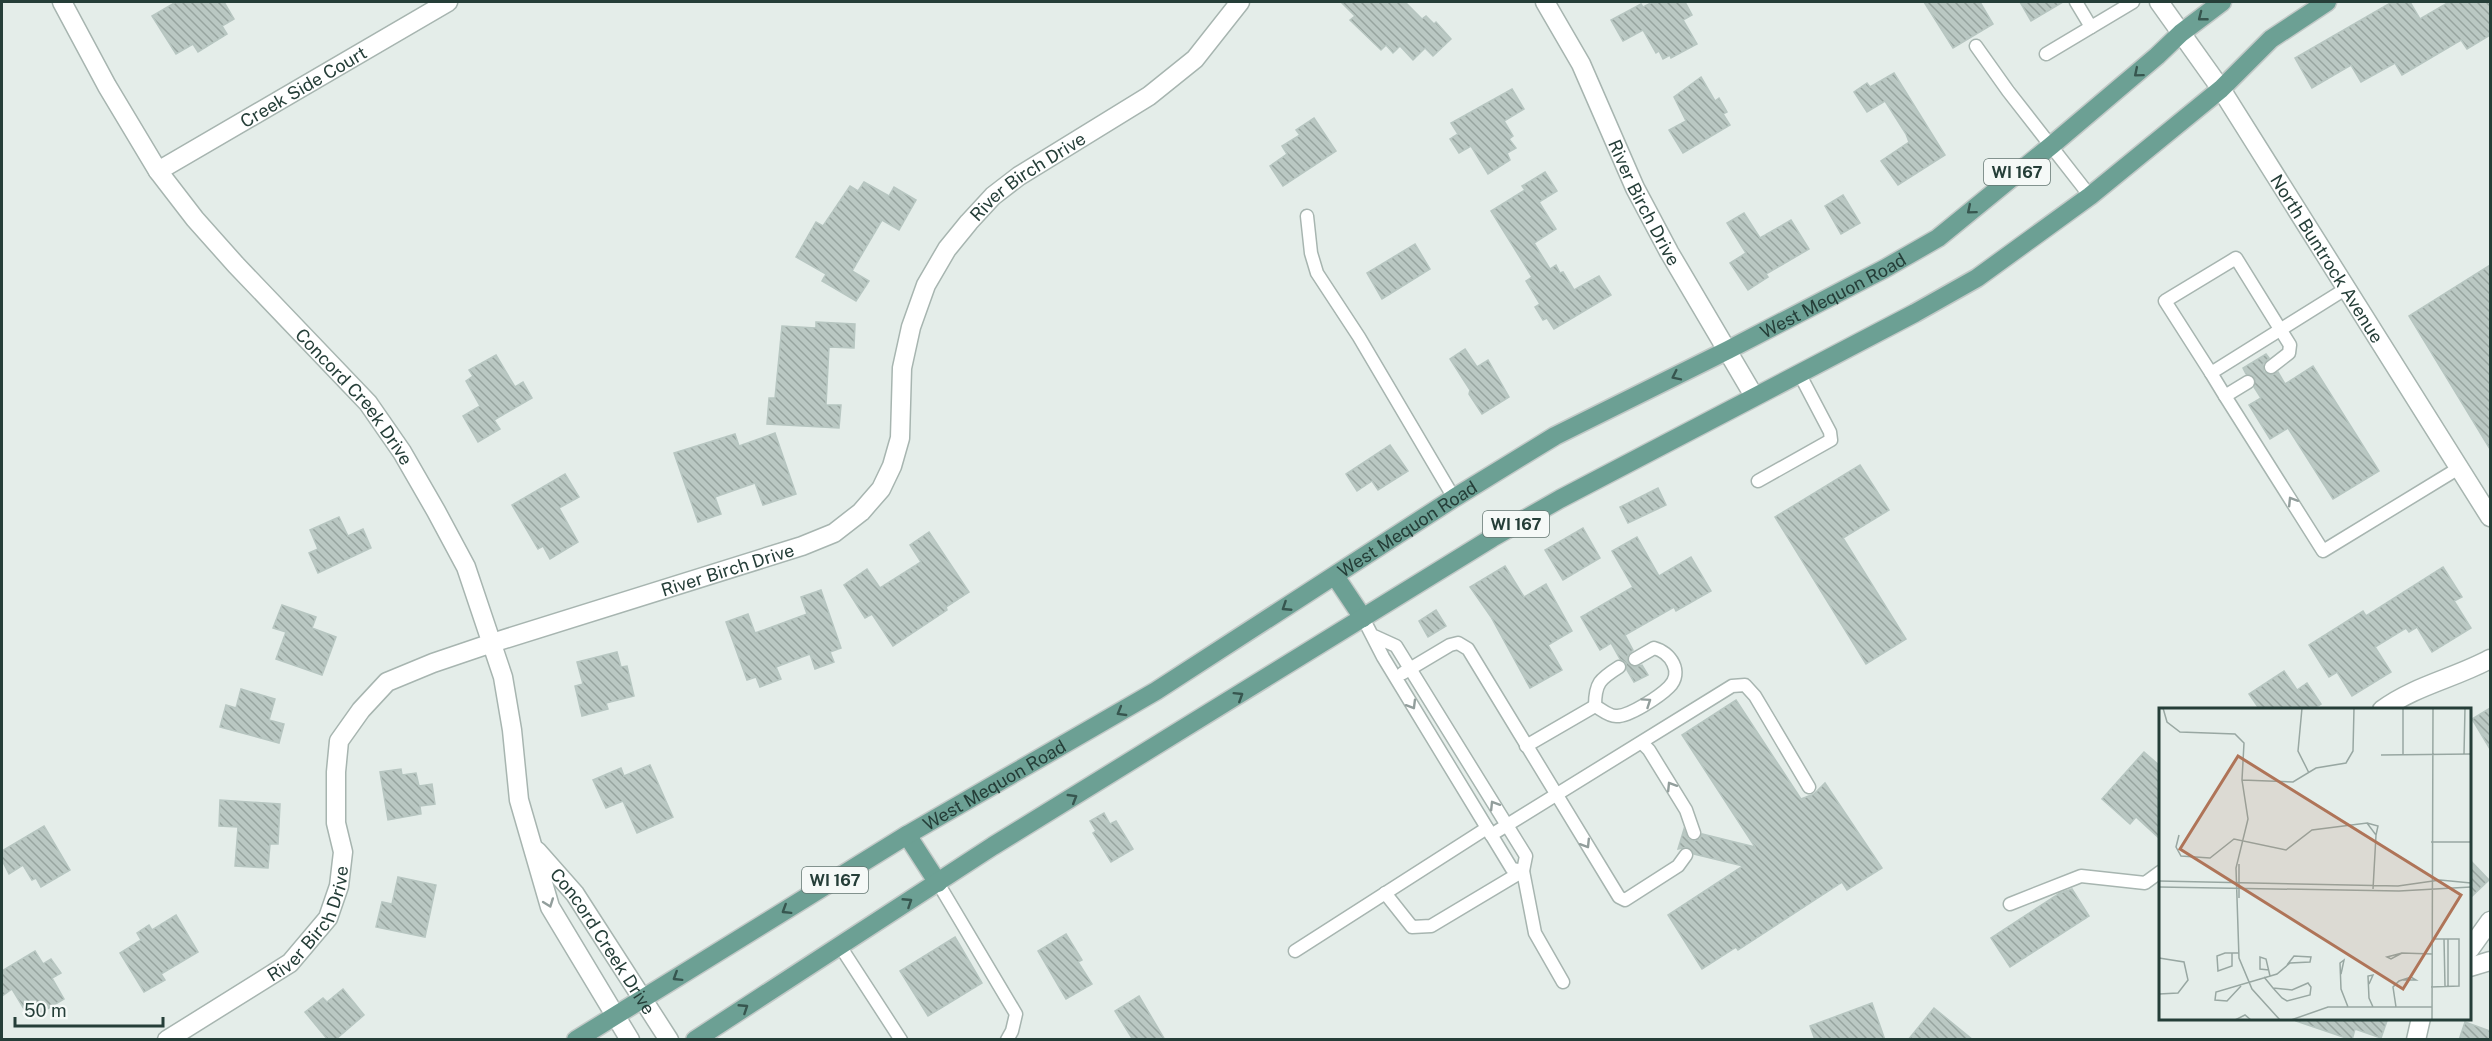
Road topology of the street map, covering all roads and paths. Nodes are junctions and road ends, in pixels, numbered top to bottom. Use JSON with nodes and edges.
{"nodes":[{"id":1,"x":62,"y":2,"type":"edge"},
{"id":2,"x":448,"y":2,"type":"edge"},
{"id":3,"x":1240,"y":2,"type":"edge"},
{"id":4,"x":1545,"y":2,"type":"edge"},
{"id":5,"x":2076,"y":2,"type":"edge"},
{"id":6,"x":2133,"y":2,"type":"edge"},
{"id":7,"x":2159,"y":2,"type":"edge"},
{"id":8,"x":2222,"y":2,"type":"edge"},
{"id":9,"x":2327,"y":2,"type":"edge"},
{"id":10,"x":2091,"y":27,"type":"junction"},
{"id":11,"x":2181,"y":33,"type":"junction"},
{"id":12,"x":1976,"y":46,"type":"dead end"},
{"id":13,"x":2046,"y":54,"type":"dead end"},
{"id":14,"x":2221,"y":89,"type":"junction"},
{"id":15,"x":2052,"y":145,"type":"junction"},
{"id":16,"x":158,"y":171,"type":"junction"},
{"id":17,"x":2090,"y":196,"type":"junction"},
{"id":18,"x":1307,"y":216,"type":"dead end"},
{"id":19,"x":2347,"y":288,"type":"junction"},
{"id":20,"x":2281,"y":329,"type":"junction"},
{"id":21,"x":1728,"y":350,"type":"junction"},
{"id":22,"x":2271,"y":368,"type":"dead end"},
{"id":23,"x":1799,"y":373,"type":"junction"},
{"id":24,"x":2211,"y":373,"type":"junction"},
{"id":25,"x":2248,"y":382,"type":"dead end"},
{"id":26,"x":1754,"y":396,"type":"junction"},
{"id":27,"x":2225,"y":396,"type":"junction"},
{"id":28,"x":2460,"y":468,"type":"junction"},
{"id":29,"x":1758,"y":481,"type":"dead end"},
{"id":30,"x":2485,"y":496,"type":"edge"},
{"id":31,"x":1454,"y":498,"type":"junction"},
{"id":32,"x":2490,"y":517,"type":"edge"},
{"id":33,"x":1335,"y":576,"type":"junction"},
{"id":34,"x":1363,"y":618,"type":"junction"},
{"id":35,"x":1374,"y":636,"type":"junction"},
{"id":36,"x":492,"y":643,"type":"junction"},
{"id":37,"x":1635,"y":659,"type":"dead end"},
{"id":38,"x":2490,"y":659,"type":"edge"},
{"id":39,"x":1619,"y":668,"type":"dead end"},
{"id":40,"x":1410,"y":669,"type":"junction"},
{"id":41,"x":1395,"y":678,"type":"junction"},
{"id":42,"x":1595,"y":706,"type":"junction"},
{"id":43,"x":2385,"y":708,"type":"edge"},
{"id":44,"x":1642,"y":743,"type":"junction"},
{"id":45,"x":1526,"y":746,"type":"junction"},
{"id":46,"x":1809,"y":787,"type":"dead end"},
{"id":47,"x":1555,"y":795,"type":"junction"},
{"id":48,"x":1507,"y":825,"type":"junction"},
{"id":49,"x":1489,"y":832,"type":"junction"},
{"id":50,"x":1694,"y":833,"type":"dead end"},
{"id":51,"x":907,"y":835,"type":"junction"},
{"id":52,"x":534,"y":847,"type":"junction"},
{"id":53,"x":1686,"y":855,"type":"dead end"},
{"id":54,"x":1523,"y":871,"type":"junction"},
{"id":55,"x":2159,"y":873,"type":"edge"},
{"id":56,"x":938,"y":883,"type":"junction"},
{"id":57,"x":1385,"y":893,"type":"junction"},
{"id":58,"x":2010,"y":904,"type":"dead end"},
{"id":59,"x":2490,"y":921,"type":"edge"},
{"id":60,"x":840,"y":946,"type":"junction"},
{"id":61,"x":2471,"y":946,"type":"edge"},
{"id":62,"x":1295,"y":951,"type":"dead end"},
{"id":63,"x":2490,"y":960,"type":"edge"},
{"id":64,"x":2471,"y":966,"type":"edge"},
{"id":65,"x":1563,"y":982,"type":"dead end"},
{"id":66,"x":644,"y":998,"type":"junction"},
{"id":67,"x":615,"y":1015,"type":"junction"},
{"id":68,"x":2421,"y":1020,"type":"edge"},
{"id":69,"x":167,"y":1040,"type":"edge"},
{"id":70,"x":576,"y":1040,"type":"edge"},
{"id":71,"x":630,"y":1040,"type":"edge"},
{"id":72,"x":669,"y":1040,"type":"edge"},
{"id":73,"x":695,"y":1040,"type":"edge"},
{"id":74,"x":901,"y":1040,"type":"edge"},
{"id":75,"x":1007,"y":1040,"type":"edge"},
{"id":76,"x":2416,"y":1040,"type":"edge"}],
"edges":[{"from":1,"to":16,"type":"street","name":"Concord Creek Drive"},
{"from":2,"to":16,"type":"street","name":"Creek Side Court"},
{"from":3,"to":36,"type":"street","name":"River Birch Drive"},
{"from":4,"to":21,"type":"street","name":"River Birch Drive"},
{"from":5,"to":10,"type":"lane"},
{"from":6,"to":10,"type":"lane"},
{"from":7,"to":11,"type":"street","name":"North Buntrock Avenue"},
{"from":8,"to":11,"type":"main road","name":"West Mequon Road","number":"WI 167","one_way":true},
{"from":9,"to":14,"type":"main road","number":"WI 167"},
{"from":10,"to":13,"type":"lane"},
{"from":11,"to":14,"type":"street","name":"North Buntrock Avenue"},
{"from":11,"to":15,"type":"main road","name":"West Mequon Road","number":"WI 167","one_way":true},
{"from":12,"to":15,"type":"lane"},
{"from":14,"to":17,"type":"main road","number":"WI 167"},
{"from":14,"to":19,"type":"street","name":"North Buntrock Avenue"},
{"from":15,"to":17,"type":"lane"},
{"from":15,"to":21,"type":"main road","name":"West Mequon Road","number":"WI 167","one_way":true},
{"from":16,"to":36,"type":"street","name":"Concord Creek Drive"},
{"from":17,"to":23,"type":"main road","number":"WI 167"},
{"from":18,"to":31,"type":"lane"},
{"from":19,"to":20,"type":"lane"},
{"from":19,"to":28,"type":"street","name":"North Buntrock Avenue"},
{"from":20,"to":22,"type":"lane"},
{"from":20,"to":24,"type":"lane"},
{"from":20,"to":24,"type":"lane"},
{"from":21,"to":26,"type":"street","name":"River Birch Drive"},
{"from":21,"to":31,"type":"main road","name":"West Mequon Road","number":"WI 167","one_way":true},
{"from":23,"to":26,"type":"main road","number":"WI 167"},
{"from":23,"to":29,"type":"lane"},
{"from":24,"to":27,"type":"lane"},
{"from":25,"to":27,"type":"lane"},
{"from":26,"to":34,"type":"main road","number":"WI 167"},
{"from":28,"to":27,"type":"lane","one_way":true},
{"from":28,"to":30,"type":"street","name":"North Buntrock Avenue"},
{"from":30,"to":32,"type":"street","name":"North Buntrock Avenue"},
{"from":31,"to":33,"type":"main road","name":"West Mequon Road","number":"WI 167"},
{"from":33,"to":34,"type":"main road"},
{"from":33,"to":51,"type":"main road","name":"West Mequon Road","number":"WI 167","one_way":true},
{"from":34,"to":35,"type":"lane"},
{"from":56,"to":34,"type":"main road","number":"WI 167","one_way":true},
{"from":35,"to":40,"type":"lane"},
{"from":35,"to":41,"type":"lane"},
{"from":36,"to":52,"type":"street","name":"Concord Creek Drive"},
{"from":36,"to":69,"type":"street","name":"River Birch Drive"},
{"from":42,"to":37,"type":"lane","one_way":true},
{"from":38,"to":43,"type":"street"},
{"from":39,"to":42,"type":"lane"},
{"from":40,"to":41,"type":"lane"},
{"from":40,"to":45,"type":"lane"},
{"from":48,"to":40,"type":"lane","one_way":true},
{"from":41,"to":49,"type":"lane","one_way":true},
{"from":42,"to":45,"type":"lane"},
{"from":44,"to":46,"type":"lane"},
{"from":44,"to":47,"type":"lane"},
{"from":50,"to":44,"type":"lane","one_way":true},
{"from":45,"to":47,"type":"lane"},
{"from":47,"to":48,"type":"lane"},
{"from":47,"to":53,"type":"lane","one_way":true},
{"from":48,"to":49,"type":"lane"},
{"from":48,"to":54,"type":"lane"},
{"from":49,"to":54,"type":"lane"},
{"from":49,"to":57,"type":"lane"},
{"from":51,"to":56,"type":"main road"},
{"from":51,"to":66,"type":"main road","name":"West Mequon Road","number":"WI 167","one_way":true},
{"from":52,"to":66,"type":"street","name":"Concord Creek Drive"},
{"from":52,"to":67,"type":"street","name":"Concord Creek Drive","one_way":true},
{"from":54,"to":57,"type":"lane"},
{"from":54,"to":65,"type":"lane"},
{"from":55,"to":58,"type":"lane"},
{"from":60,"to":56,"type":"main road","number":"WI 167","one_way":true},
{"from":56,"to":75,"type":"lane"},
{"from":57,"to":62,"type":"lane"},
{"from":59,"to":61,"type":"street"},
{"from":73,"to":60,"type":"main road","number":"WI 167","one_way":true},
{"from":60,"to":74,"type":"lane"},
{"from":63,"to":64,"type":"street"},
{"from":66,"to":67,"type":"main road","name":"West Mequon Road","number":"WI 167"},
{"from":66,"to":72,"type":"street","name":"Concord Creek Drive"},
{"from":67,"to":70,"type":"main road","name":"West Mequon Road","number":"WI 167"},
{"from":67,"to":71,"type":"street","name":"Concord Creek Drive"},
{"from":68,"to":76,"type":"street"}]}
